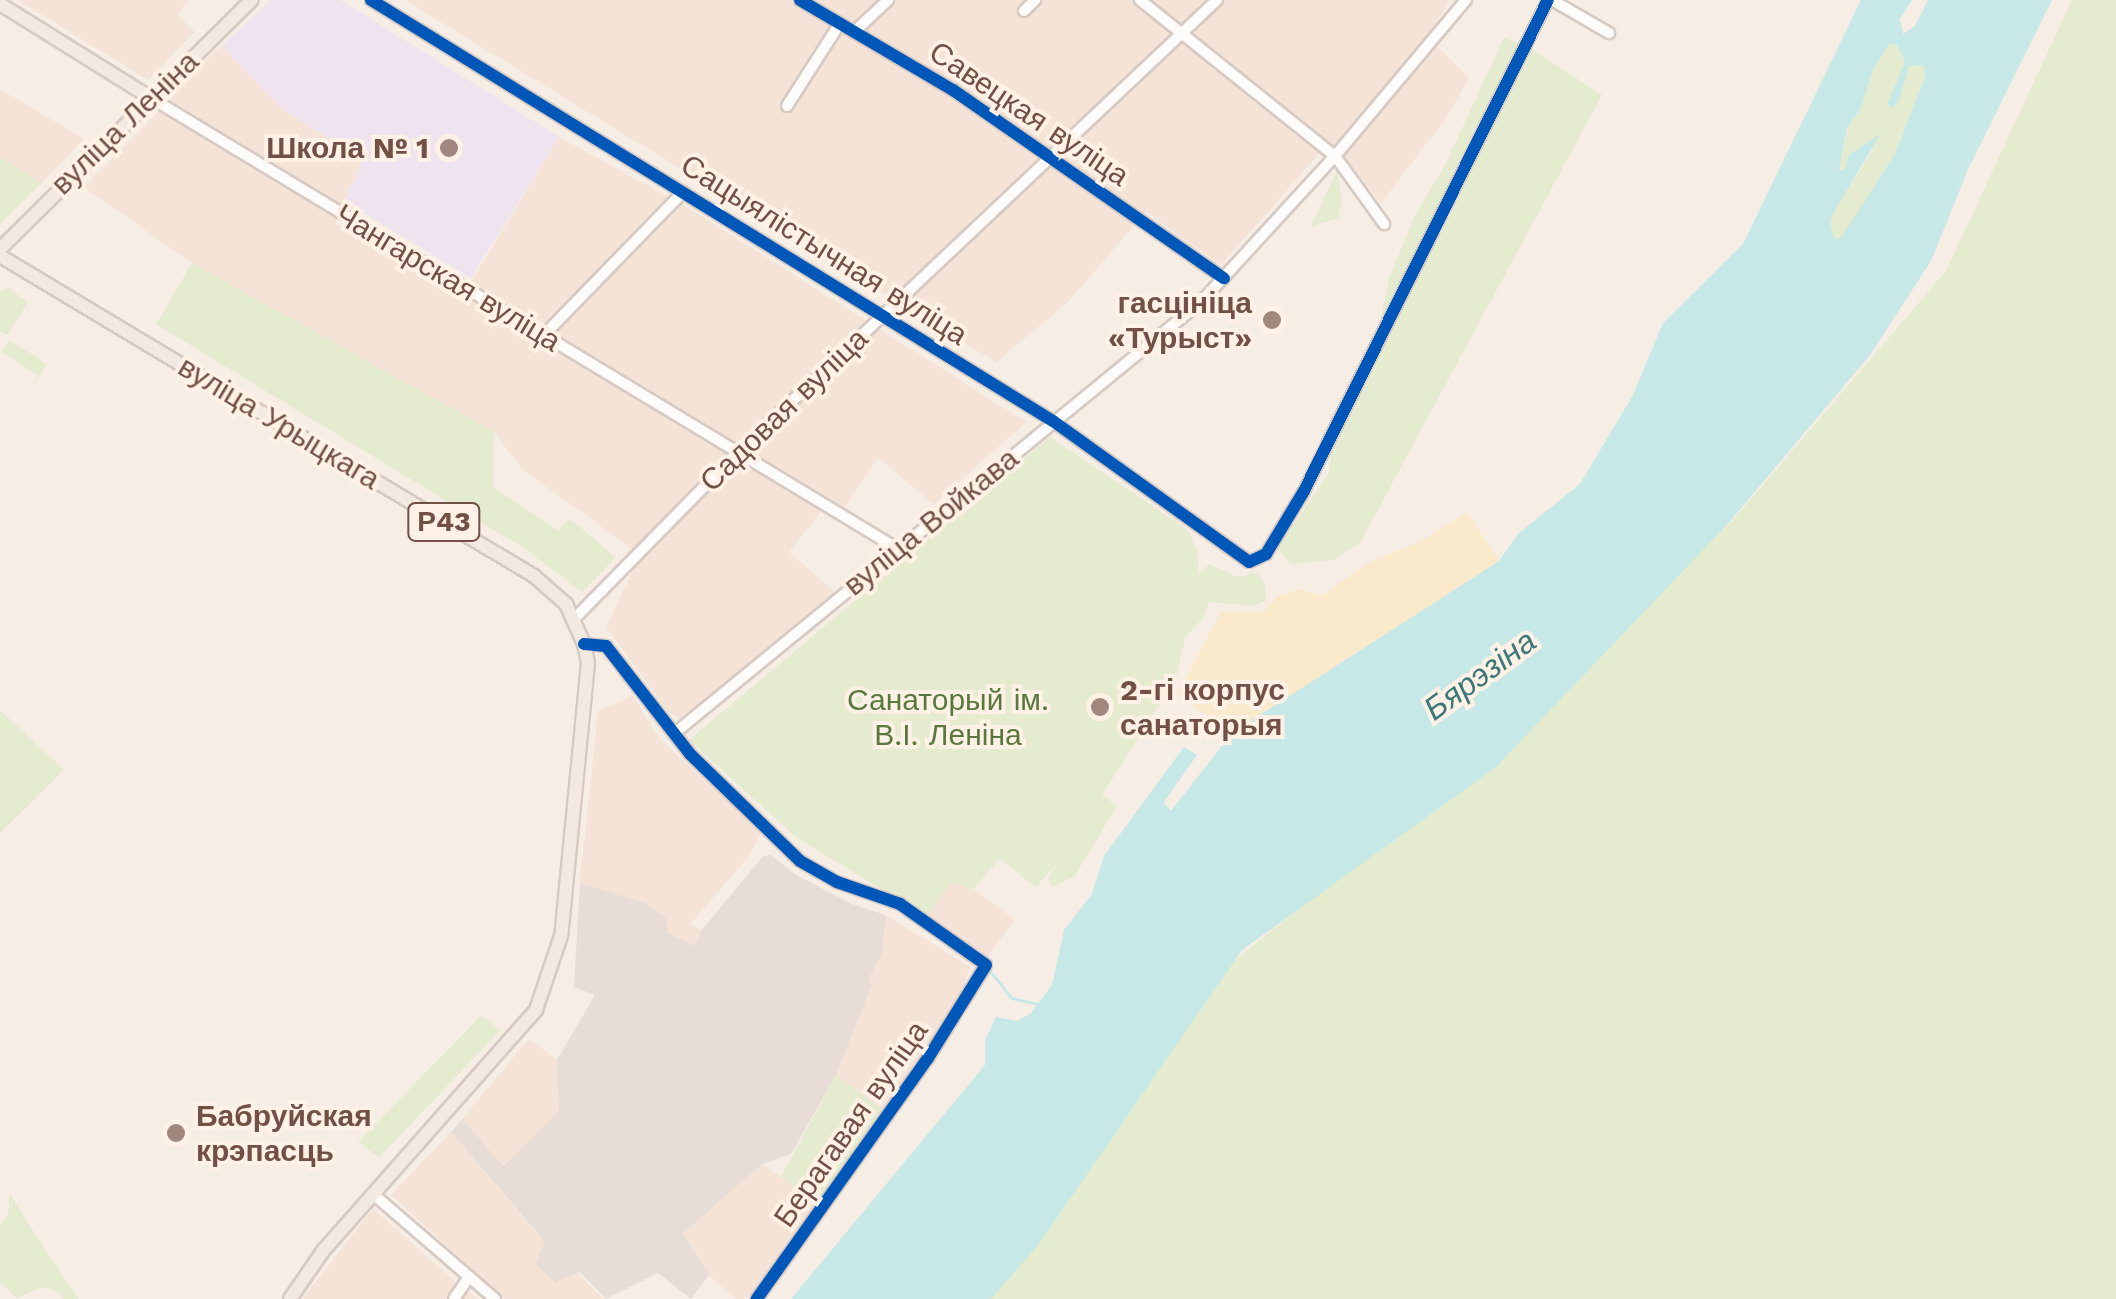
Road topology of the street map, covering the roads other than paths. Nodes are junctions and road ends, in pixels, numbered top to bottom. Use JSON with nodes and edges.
{"nodes":[{"id":1,"x":252,"y":0,"type":"edge"},
{"id":2,"x":371,"y":0,"type":"edge"},
{"id":3,"x":800,"y":0,"type":"edge"},
{"id":4,"x":888,"y":0,"type":"edge"},
{"id":5,"x":1035,"y":0,"type":"edge"},
{"id":6,"x":1140,"y":0,"type":"edge"},
{"id":7,"x":1217,"y":0,"type":"edge"},
{"id":8,"x":1466,"y":0,"type":"edge"},
{"id":9,"x":1550,"y":0,"type":"edge"},
{"id":10,"x":0,"y":4,"type":"edge"},
{"id":11,"x":1024,"y":11,"type":"dead end"},
{"id":12,"x":840,"y":23,"type":"junction"},
{"id":13,"x":854,"y":32,"type":"junction"},
{"id":14,"x":1183,"y":32,"type":"junction"},
{"id":15,"x":1609,"y":33,"type":"dead end"},
{"id":16,"x":152,"y":98,"type":"junction"},
{"id":17,"x":787,"y":106,"type":"dead end"},
{"id":18,"x":1051,"y":155,"type":"junction"},
{"id":19,"x":1335,"y":156,"type":"junction"},
{"id":20,"x":682,"y":192,"type":"junction"},
{"id":21,"x":1384,"y":224,"type":"dead end"},
{"id":22,"x":0,"y":252,"type":"edge"},
{"id":23,"x":1224,"y":278,"type":"junction"},
{"id":24,"x":882,"y":316,"type":"junction"},
{"id":25,"x":544,"y":336,"type":"junction"},
{"id":26,"x":1053,"y":421,"type":"junction"},
{"id":27,"x":735,"y":455,"type":"junction"},
{"id":28,"x":898,"y":550,"type":"junction"},
{"id":29,"x":574,"y":619,"type":"junction"},
{"id":30,"x":584,"y":644,"type":"junction"},
{"id":31,"x":676,"y":732,"type":"junction"},
{"id":32,"x":374,"y":1194,"type":"junction"},
{"id":33,"x":469,"y":1277,"type":"junction"},
{"id":34,"x":290,"y":1299,"type":"edge"},
{"id":35,"x":454,"y":1299,"type":"edge"},
{"id":36,"x":495,"y":1299,"type":"edge"},
{"id":37,"x":757,"y":1299,"type":"edge"}],
"edges":[{"from":1,"to":16,"type":"main road","name":"вуліца Леніна"},
{"from":2,"to":20,"type":"street","name":"Сацыялістычная вуліца"},
{"from":3,"to":12,"type":"street","name":"Савецкая вуліца"},
{"from":4,"to":13,"type":"street"},
{"from":5,"to":11,"type":"street"},
{"from":6,"to":14,"type":"street"},
{"from":7,"to":14,"type":"street","name":"Садовая вуліца"},
{"from":8,"to":19,"type":"street","name":"вуліца Войкава"},
{"from":9,"to":15,"type":"street"},
{"from":9,"to":26,"type":"street","name":"Сацыялістычная вуліца"},
{"from":10,"to":16,"type":"main road","name":"Чангарская вуліца"},
{"from":12,"to":13,"type":"street","name":"Савецкая вуліца"},
{"from":12,"to":17,"type":"street"},
{"from":13,"to":18,"type":"street","name":"Савецкая вуліца"},
{"from":14,"to":18,"type":"street","name":"Садовая вуліца"},
{"from":14,"to":19,"type":"street"},
{"from":16,"to":22,"type":"main road","name":"вуліца Леніна"},
{"from":16,"to":25,"type":"street","name":"Чангарская вуліца"},
{"from":18,"to":23,"type":"street","name":"Савецкая вуліца"},
{"from":18,"to":24,"type":"street","name":"Садовая вуліца"},
{"from":19,"to":21,"type":"street"},
{"from":19,"to":23,"type":"street","name":"вуліца Войкава"},
{"from":20,"to":24,"type":"street","name":"Сацыялістычная вуліца"},
{"from":20,"to":25,"type":"street"},
{"from":22,"to":29,"type":"main road","name":"вуліца Урыцкага","number":"Р43"},
{"from":23,"to":26,"type":"street","name":"вуліца Войкава"},
{"from":24,"to":26,"type":"street","name":"Сацыялістычная вуліца"},
{"from":24,"to":27,"type":"street","name":"Садовая вуліца"},
{"from":25,"to":27,"type":"street","name":"Чангарская вуліца"},
{"from":26,"to":28,"type":"street","name":"вуліца Войкава"},
{"from":27,"to":28,"type":"street","name":"Чангарская вуліца"},
{"from":27,"to":29,"type":"street","name":"Садовая вуліца"},
{"from":28,"to":31,"type":"street","name":"вуліца Войкава"},
{"from":29,"to":30,"type":"main road","name":"вуліца Урыцкага","number":"Р43"},
{"from":30,"to":31,"type":"street"},
{"from":30,"to":32,"type":"main road","name":"вуліца Урыцкага","number":"Р43"},
{"from":31,"to":37,"type":"street","name":"Берагавая вуліца"},
{"from":32,"to":33,"type":"street"},
{"from":32,"to":34,"type":"main road","number":"Р43"},
{"from":33,"to":35,"type":"street"},
{"from":33,"to":36,"type":"street"}]}
